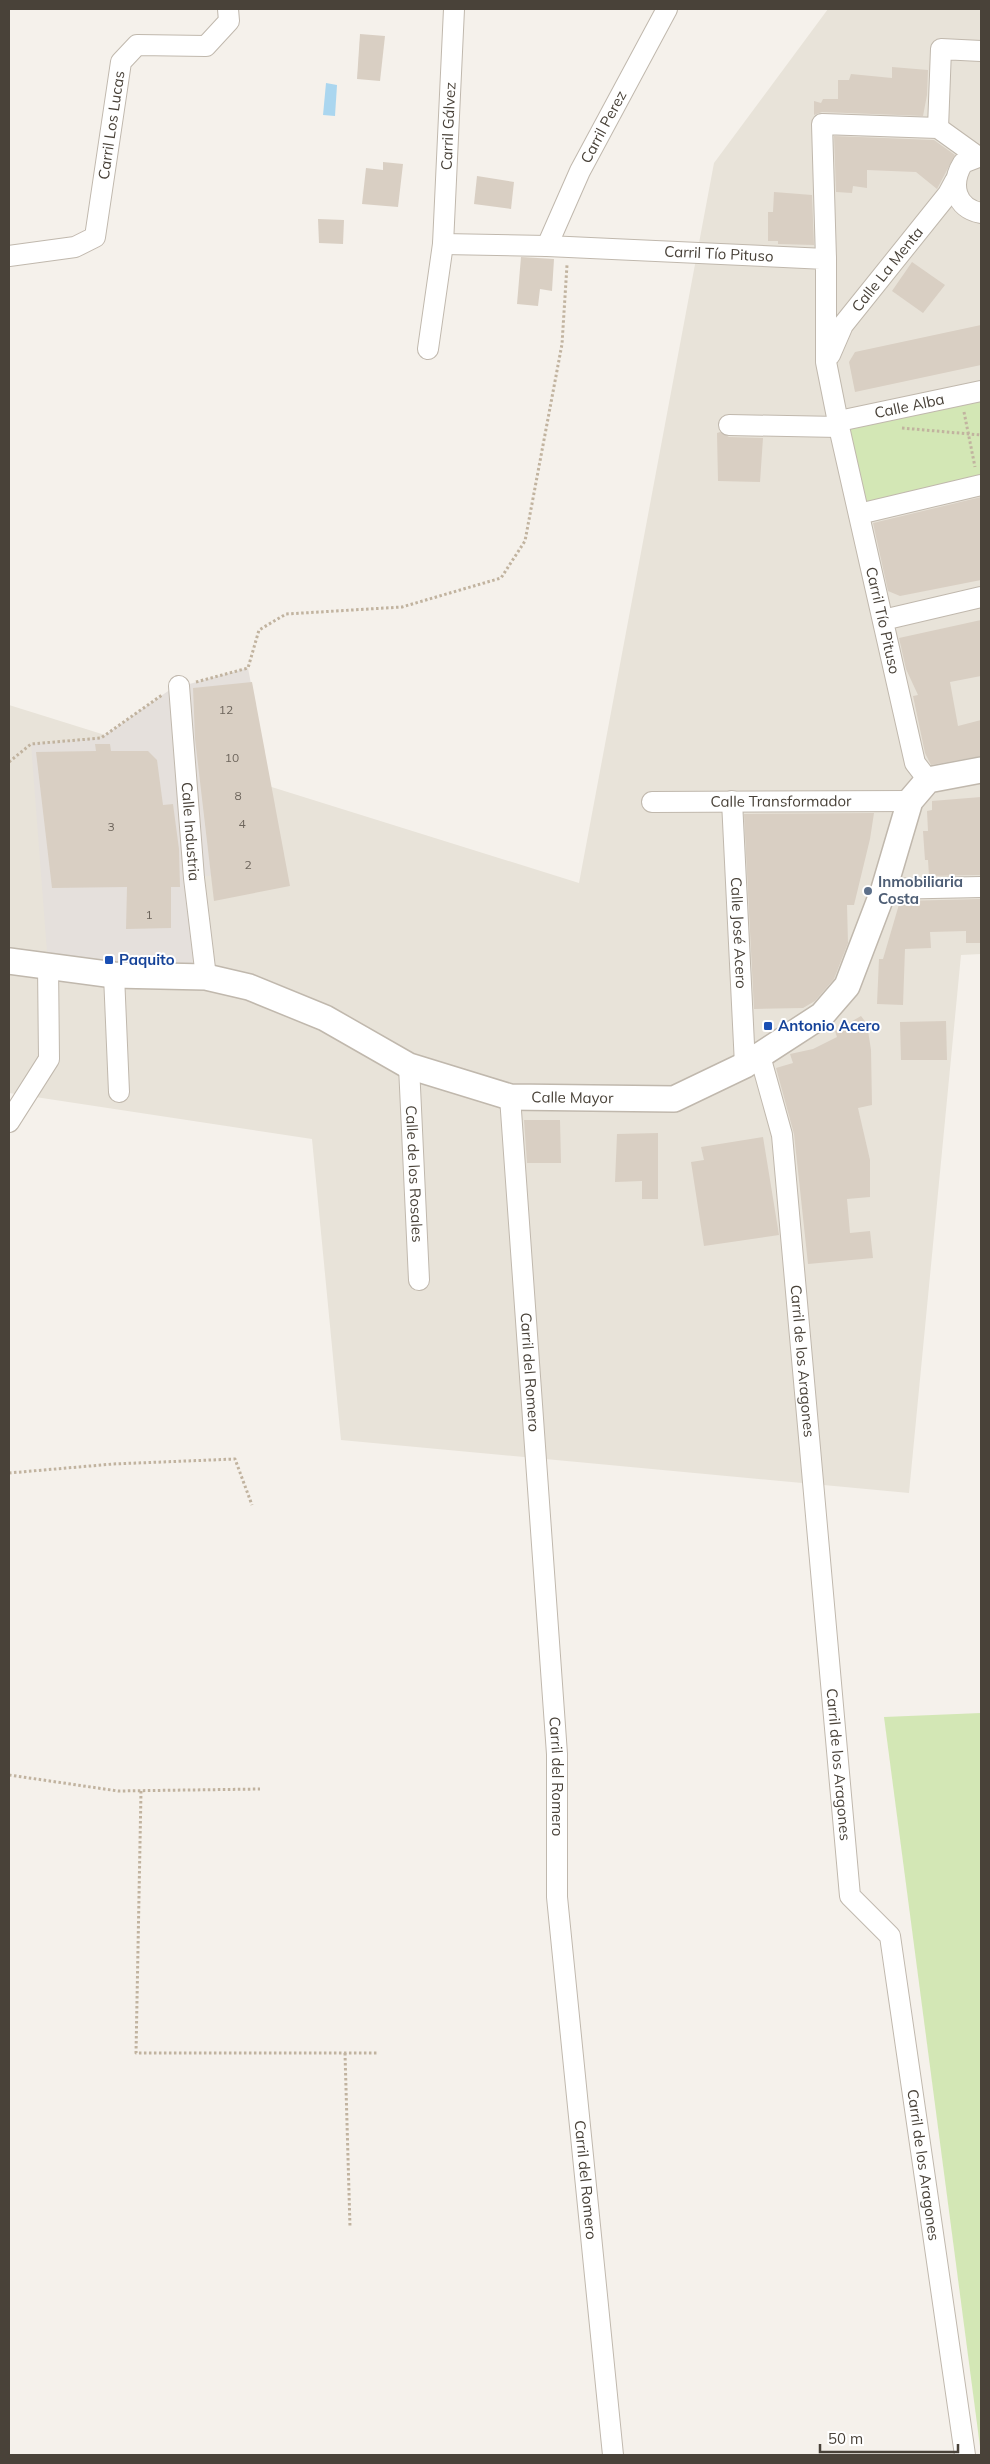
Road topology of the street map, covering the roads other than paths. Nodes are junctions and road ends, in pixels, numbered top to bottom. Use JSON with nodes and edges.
{"nodes":[{"id":1,"x":228,"y":9,"type":"edge"},
{"id":2,"x":454,"y":9,"type":"edge"},
{"id":3,"x":667,"y":9,"type":"edge"},
{"id":4,"x":981,"y":51,"type":"edge"},
{"id":5,"x":938,"y":128,"type":"junction"},
{"id":6,"x":979,"y":156,"type":"edge"},
{"id":7,"x":955,"y":181,"type":"junction"},
{"id":8,"x":981,"y":213,"type":"edge"},
{"id":9,"x":443,"y":244,"type":"junction"},
{"id":10,"x":547,"y":246,"type":"junction"},
{"id":11,"x":9,"y":256,"type":"edge"},
{"id":12,"x":826,"y":259,"type":"junction"},
{"id":13,"x":428,"y":349,"type":"dead end"},
{"id":14,"x":826,"y":362,"type":"junction"},
{"id":15,"x":981,"y":391,"type":"edge"},
{"id":16,"x":839,"y":424,"type":"junction"},
{"id":17,"x":729,"y":425,"type":"dead end"},
{"id":18,"x":980,"y":485,"type":"edge"},
{"id":19,"x":859,"y":514,"type":"junction"},
{"id":20,"x":981,"y":598,"type":"edge"},
{"id":21,"x":884,"y":620,"type":"junction"},
{"id":22,"x":179,"y":686,"type":"road end"},
{"id":23,"x":981,"y":770,"type":"edge"},
{"id":24,"x":928,"y":780,"type":"junction"},
{"id":25,"x":732,"y":801,"type":"junction"},
{"id":26,"x":910,"y":801,"type":"junction"},
{"id":27,"x":652,"y":802,"type":"dead end"},
{"id":28,"x":981,"y":886,"type":"edge"},
{"id":29,"x":884,"y":889,"type":"junction"},
{"id":30,"x":9,"y":961,"type":"edge"},
{"id":31,"x":48,"y":965,"type":"junction"},
{"id":32,"x":114,"y":975,"type":"junction"},
{"id":33,"x":206,"y":978,"type":"junction"},
{"id":34,"x":752,"y":1061,"type":"junction"},
{"id":35,"x":409,"y":1066,"type":"junction"},
{"id":36,"x":119,"y":1092,"type":"dead end"},
{"id":37,"x":510,"y":1097,"type":"junction"},
{"id":38,"x":9,"y":1122,"type":"edge"},
{"id":39,"x":419,"y":1280,"type":"dead end"},
{"id":40,"x":613,"y":2455,"type":"edge"},
{"id":41,"x":965,"y":2455,"type":"edge"}],
"edges":[{"from":1,"to":11,"type":"street","name":"Carril Los Lucas"},
{"from":2,"to":9,"type":"street","name":"Carril Gálvez"},
{"from":3,"to":10,"type":"street","name":"Carril Perez"},
{"from":4,"to":5,"type":"street"},
{"from":5,"to":6,"type":"street"},
{"from":5,"to":12,"type":"street"},
{"from":6,"to":7,"type":"street","name":"Calle La Menta"},
{"from":7,"to":8,"type":"street"},
{"from":7,"to":14,"type":"street","name":"Calle La Menta"},
{"from":9,"to":10,"type":"street","name":"Carril Tío Pituso"},
{"from":9,"to":13,"type":"street","name":"Carril Gálvez"},
{"from":10,"to":12,"type":"street","name":"Carril Tío Pituso"},
{"from":12,"to":14,"type":"street","name":"Carril Tío Pituso"},
{"from":14,"to":16,"type":"street","name":"Carril Tío Pituso"},
{"from":15,"to":16,"type":"street","name":"Calle Alba"},
{"from":16,"to":17,"type":"street"},
{"from":16,"to":19,"type":"street","name":"Carril Tío Pituso"},
{"from":18,"to":19,"type":"street"},
{"from":19,"to":21,"type":"street","name":"Carril Tío Pituso"},
{"from":20,"to":21,"type":"street"},
{"from":21,"to":24,"type":"street","name":"Carril Tío Pituso"},
{"from":22,"to":33,"type":"street","name":"Calle Industria"},
{"from":23,"to":24,"type":"street"},
{"from":24,"to":26,"type":"street","name":"Calle Mayor"},
{"from":25,"to":26,"type":"street","name":"Calle Transformador"},
{"from":25,"to":27,"type":"street","name":"Calle Transformador"},
{"from":25,"to":34,"type":"street","name":"Calle José Acero"},
{"from":26,"to":29,"type":"street","name":"Calle Mayor"},
{"from":28,"to":29,"type":"street"},
{"from":29,"to":34,"type":"street","name":"Calle Mayor"},
{"from":30,"to":31,"type":"street","name":"Calle Mayor"},
{"from":31,"to":32,"type":"street","name":"Calle Mayor"},
{"from":31,"to":38,"type":"street"},
{"from":32,"to":33,"type":"street","name":"Calle Mayor"},
{"from":32,"to":36,"type":"street"},
{"from":33,"to":35,"type":"street","name":"Calle Mayor"},
{"from":34,"to":37,"type":"street","name":"Calle Mayor"},
{"from":34,"to":41,"type":"street","name":"Carril de los Aragones"},
{"from":35,"to":37,"type":"street","name":"Calle Mayor"},
{"from":35,"to":39,"type":"street","name":"Calle de los Rosales"},
{"from":37,"to":40,"type":"street","name":"Carril del Romero"}]}
